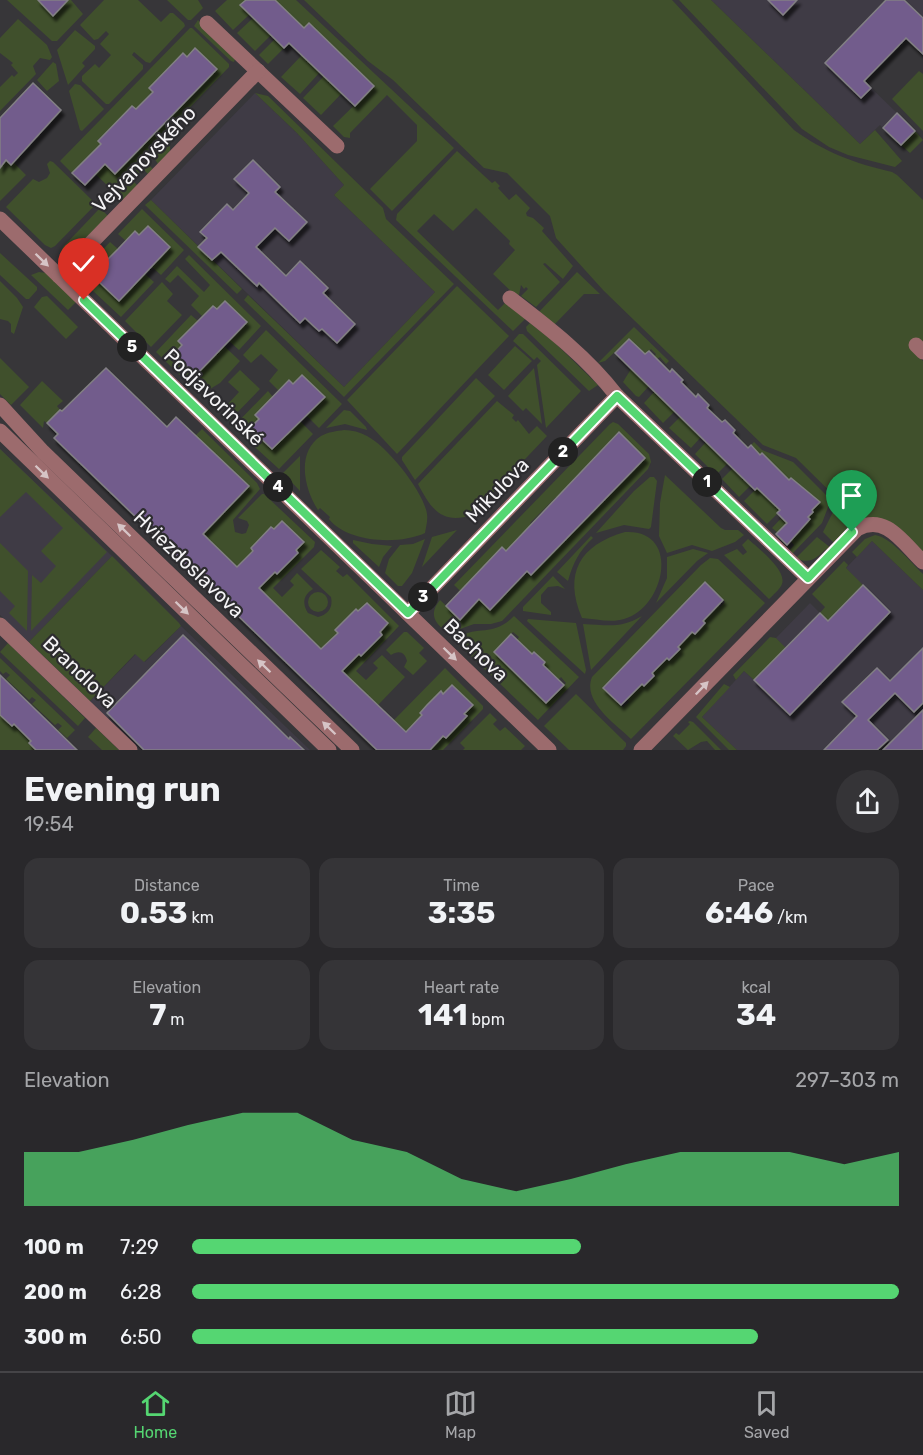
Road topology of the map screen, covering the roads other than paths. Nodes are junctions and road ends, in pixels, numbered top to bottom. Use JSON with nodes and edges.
{"nodes":[{"id":1,"x":207,"y":23,"type":"dead end"},
{"id":2,"x":258,"y":71,"type":"junction"},
{"id":3,"x":337,"y":146,"type":"dead end"},
{"id":4,"x":0,"y":219,"type":"edge"},
{"id":5,"x":59,"y":276,"type":"junction"},
{"id":6,"x":510,"y":298,"type":"dead end"},
{"id":7,"x":617,"y":396,"type":"junction"},
{"id":8,"x":0,"y":405,"type":"edge"},
{"id":9,"x":0,"y":431,"type":"edge"},
{"id":10,"x":270,"y":480,"type":"joint"},
{"id":11,"x":923,"y":562,"type":"edge"},
{"id":12,"x":808,"y":578,"type":"junction"},
{"id":13,"x":408,"y":613,"type":"junction"},
{"id":14,"x":0,"y":625,"type":"edge"},
{"id":15,"x":130,"y":750,"type":"edge"},
{"id":16,"x":328,"y":750,"type":"edge"},
{"id":17,"x":352,"y":750,"type":"edge"},
{"id":18,"x":549,"y":750,"type":"edge"},
{"id":19,"x":641,"y":750,"type":"edge"}],
"edges":[{"from":1,"to":2,"type":"street"},
{"from":2,"to":3,"type":"street"},
{"from":2,"to":5,"type":"street","name":"Vejvanovského"},
{"from":4,"to":5,"type":"street","name":"Podjavorinské","one_way":true},
{"from":5,"to":10,"type":"street","name":"Podjavorinské"},
{"from":6,"to":7,"type":"street"},
{"from":7,"to":12,"type":"street"},
{"from":7,"to":13,"type":"street","name":"Mikulova"},
{"from":17,"to":8,"type":"street","name":"Hviezdoslavova","one_way":true},
{"from":9,"to":16,"type":"street","name":"Hviezdoslavova","one_way":true},
{"from":10,"to":13,"type":"street","name":"Bachova"},
{"from":11,"to":12,"type":"street"},
{"from":19,"to":12,"type":"street","one_way":true},
{"from":13,"to":18,"type":"street","name":"Bachova","one_way":true},
{"from":14,"to":15,"type":"street","name":"Brandlova"}]}
